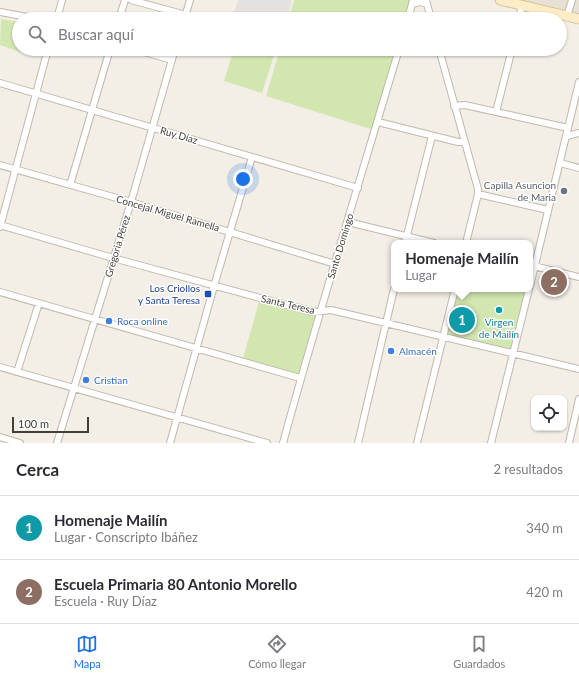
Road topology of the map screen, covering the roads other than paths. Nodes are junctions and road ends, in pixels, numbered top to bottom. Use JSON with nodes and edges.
{"nodes":[{"id":1,"x":62,"y":0,"type":"edge"},
{"id":2,"x":125,"y":0,"type":"edge"},
{"id":3,"x":131,"y":0,"type":"edge"},
{"id":4,"x":190,"y":0,"type":"edge"},
{"id":5,"x":501,"y":0,"type":"edge"},
{"id":6,"x":572,"y":0,"type":"edge"},
{"id":7,"x":412,"y":2,"type":"edge"},
{"id":8,"x":426,"y":2,"type":"edge"},
{"id":9,"x":522,"y":5,"type":"junction"},
{"id":10,"x":0,"y":12,"type":"edge"},
{"id":11,"x":59,"y":12,"type":"edge"},
{"id":12,"x":121,"y":12,"type":"edge"},
{"id":13,"x":169,"y":12,"type":"edge"},
{"id":14,"x":186,"y":12,"type":"edge"},
{"id":15,"x":410,"y":12,"type":"edge"},
{"id":16,"x":429,"y":12,"type":"edge"},
{"id":17,"x":520,"y":12,"type":"edge"},
{"id":18,"x":551,"y":12,"type":"edge"},
{"id":19,"x":12,"y":14,"type":"edge"},
{"id":20,"x":568,"y":16,"type":"joint"},
{"id":21,"x":579,"y":19,"type":"edge"},
{"id":22,"x":46,"y":56,"type":"edge"},
{"id":23,"x":108,"y":56,"type":"edge"},
{"id":24,"x":158,"y":56,"type":"edge"},
{"id":25,"x":173,"y":56,"type":"edge"},
{"id":26,"x":397,"y":56,"type":"edge"},
{"id":27,"x":441,"y":56,"type":"edge"},
{"id":28,"x":510,"y":56,"type":"edge"},
{"id":29,"x":172,"y":60,"type":"junction"},
{"id":30,"x":579,"y":82,"type":"edge"},
{"id":31,"x":0,"y":83,"type":"edge"},
{"id":32,"x":36,"y":94,"type":"junction"},
{"id":33,"x":454,"y":106,"type":"junction"},
{"id":34,"x":92,"y":110,"type":"junction"},
{"id":35,"x":496,"y":112,"type":"junction"},
{"id":36,"x":378,"y":122,"type":"junction"},
{"id":37,"x":152,"y":127,"type":"junction"},
{"id":38,"x":568,"y":128,"type":"junction"},
{"id":39,"x":579,"y":133,"type":"edge"},
{"id":40,"x":432,"y":136,"type":"junction"},
{"id":41,"x":567,"y":136,"type":"junction"},
{"id":42,"x":465,"y":142,"type":"junction"},
{"id":43,"x":252,"y":157,"type":"junction"},
{"id":44,"x":560,"y":163,"type":"junction"},
{"id":45,"x":0,"y":165,"type":"edge"},
{"id":46,"x":579,"y":168,"type":"edge"},
{"id":47,"x":15,"y":170,"type":"junction"},
{"id":48,"x":70,"y":185,"type":"junction"},
{"id":49,"x":358,"y":188,"type":"junction"},
{"id":50,"x":478,"y":194,"type":"junction"},
{"id":51,"x":130,"y":202,"type":"junction"},
{"id":52,"x":548,"y":210,"type":"junction"},
{"id":53,"x":348,"y":222,"type":"junction"},
{"id":54,"x":0,"y":226,"type":"edge"},
{"id":55,"x":230,"y":232,"type":"junction"},
{"id":56,"x":406,"y":240,"type":"edge"},
{"id":57,"x":467,"y":240,"type":"edge"},
{"id":58,"x":113,"y":258,"type":"junction"},
{"id":59,"x":533,"y":262,"type":"edge"},
{"id":60,"x":335,"y":264,"type":"junction"},
{"id":61,"x":533,"y":266,"type":"edge"},
{"id":62,"x":579,"y":277,"type":"edge"},
{"id":63,"x":214,"y":286,"type":"junction"},
{"id":64,"x":0,"y":292,"type":"edge"},
{"id":65,"x":393,"y":292,"type":"edge"},
{"id":66,"x":454,"y":292,"type":"edge"},
{"id":67,"x":529,"y":292,"type":"edge"},
{"id":68,"x":39,"y":303,"type":"junction"},
{"id":69,"x":320,"y":311,"type":"junction"},
{"id":70,"x":95,"y":320,"type":"junction"},
{"id":71,"x":386,"y":323,"type":"junction"},
{"id":72,"x":444,"y":337,"type":"junction"},
{"id":73,"x":196,"y":348,"type":"junction"},
{"id":74,"x":513,"y":354,"type":"junction"},
{"id":75,"x":0,"y":367,"type":"edge"},
{"id":76,"x":579,"y":369,"type":"edge"},
{"id":77,"x":17,"y":372,"type":"junction"},
{"id":78,"x":300,"y":378,"type":"junction"},
{"id":79,"x":74,"y":387,"type":"junction"},
{"id":80,"x":579,"y":399,"type":"edge"},
{"id":81,"x":177,"y":417,"type":"junction"},
{"id":82,"x":0,"y":437,"type":"edge"},
{"id":83,"x":20,"y":443,"type":"edge"},
{"id":84,"x":58,"y":443,"type":"edge"},
{"id":85,"x":170,"y":443,"type":"edge"},
{"id":86,"x":267,"y":443,"type":"edge"},
{"id":87,"x":283,"y":443,"type":"edge"},
{"id":88,"x":358,"y":443,"type":"edge"},
{"id":89,"x":417,"y":443,"type":"edge"},
{"id":90,"x":492,"y":443,"type":"edge"},
{"id":91,"x":569,"y":443,"type":"edge"}],
"edges":[{"from":1,"to":11,"type":"street"},
{"from":2,"to":12,"type":"street"},
{"from":3,"to":13,"type":"street"},
{"from":4,"to":14,"type":"street"},
{"from":5,"to":9,"type":"main road"},
{"from":6,"to":20,"type":"street"},
{"from":7,"to":8,"type":"street"},
{"from":7,"to":15,"type":"street"},
{"from":8,"to":16,"type":"street"},
{"from":9,"to":17,"type":"street"},
{"from":9,"to":18,"type":"main road"},
{"from":10,"to":19,"type":"street"},
{"from":20,"to":21,"type":"main road"},
{"from":22,"to":32,"type":"street"},
{"from":23,"to":34,"type":"street"},
{"from":24,"to":29,"type":"street"},
{"from":25,"to":29,"type":"street","name":"Gregoria Pérez"},
{"from":26,"to":36,"type":"street","name":"Santo Domingo"},
{"from":27,"to":33,"type":"street"},
{"from":28,"to":35,"type":"street"},
{"from":29,"to":37,"type":"street","name":"Gregoria Pérez"},
{"from":30,"to":38,"type":"street"},
{"from":31,"to":32,"type":"street","name":"Ruy Díaz"},
{"from":32,"to":34,"type":"street","name":"Ruy Díaz"},
{"from":32,"to":47,"type":"street"},
{"from":33,"to":35,"type":"street"},
{"from":33,"to":42,"type":"street"},
{"from":34,"to":37,"type":"street","name":"Ruy Díaz"},
{"from":34,"to":48,"type":"street"},
{"from":35,"to":38,"type":"street"},
{"from":36,"to":40,"type":"street"},
{"from":36,"to":49,"type":"street","name":"Santo Domingo"},
{"from":37,"to":43,"type":"street","name":"Ruy Díaz"},
{"from":37,"to":51,"type":"street","name":"Gregoria Pérez"},
{"from":38,"to":41,"type":"street"},
{"from":39,"to":41,"type":"street"},
{"from":40,"to":42,"type":"street"},
{"from":40,"to":56,"type":"street"},
{"from":41,"to":44,"type":"street"},
{"from":42,"to":50,"type":"street"},
{"from":43,"to":49,"type":"street","name":"Ruy Díaz"},
{"from":43,"to":55,"type":"street"},
{"from":44,"to":46,"type":"street"},
{"from":44,"to":52,"type":"street"},
{"from":45,"to":47,"type":"street","name":"Concejal Miguel Ramella"},
{"from":47,"to":48,"type":"street","name":"Concejal Miguel Ramella"},
{"from":47,"to":54,"type":"street"},
{"from":48,"to":51,"type":"street","name":"Concejal Miguel Ramella"},
{"from":49,"to":53,"type":"street","name":"Santo Domingo"},
{"from":50,"to":52,"type":"street"},
{"from":50,"to":57,"type":"street"},
{"from":51,"to":55,"type":"street","name":"Concejal Miguel Ramella"},
{"from":51,"to":58,"type":"street","name":"Gregoria Pérez"},
{"from":52,"to":59,"type":"street"},
{"from":53,"to":56,"type":"street"},
{"from":53,"to":60,"type":"street","name":"Santo Domingo"},
{"from":54,"to":58,"type":"street","name":"Santa Teresa"},
{"from":55,"to":60,"type":"street","name":"Concejal Miguel Ramella"},
{"from":55,"to":63,"type":"street"},
{"from":58,"to":63,"type":"street","name":"Santa Teresa"},
{"from":58,"to":70,"type":"street","name":"Gregoria Pérez"},
{"from":60,"to":69,"type":"street","name":"Santo Domingo"},
{"from":61,"to":62,"type":"street"},
{"from":63,"to":69,"type":"street","name":"Santa Teresa"},
{"from":63,"to":73,"type":"street"},
{"from":64,"to":68,"type":"street"},
{"from":65,"to":71,"type":"street"},
{"from":66,"to":72,"type":"street"},
{"from":67,"to":74,"type":"street"},
{"from":68,"to":70,"type":"street"},
{"from":68,"to":77,"type":"street"},
{"from":69,"to":71,"type":"street","name":"Santa Teresa"},
{"from":69,"to":78,"type":"street","name":"Santo Domingo"},
{"from":70,"to":73,"type":"street"},
{"from":70,"to":79,"type":"street","name":"Gregoria Pérez"},
{"from":71,"to":72,"type":"street","name":"Santa Teresa"},
{"from":71,"to":88,"type":"street"},
{"from":72,"to":74,"type":"street","name":"Santa Teresa"},
{"from":72,"to":89,"type":"street"},
{"from":73,"to":78,"type":"street"},
{"from":73,"to":81,"type":"street"},
{"from":74,"to":76,"type":"street","name":"Santa Teresa"},
{"from":74,"to":90,"type":"street"},
{"from":75,"to":77,"type":"street"},
{"from":77,"to":79,"type":"street"},
{"from":78,"to":87,"type":"street","name":"Santo Domingo"},
{"from":79,"to":81,"type":"street"},
{"from":79,"to":84,"type":"street","name":"Gregoria Pérez"},
{"from":80,"to":91,"type":"street"},
{"from":81,"to":85,"type":"street"},
{"from":81,"to":86,"type":"street"},
{"from":82,"to":83,"type":"street"}]}
